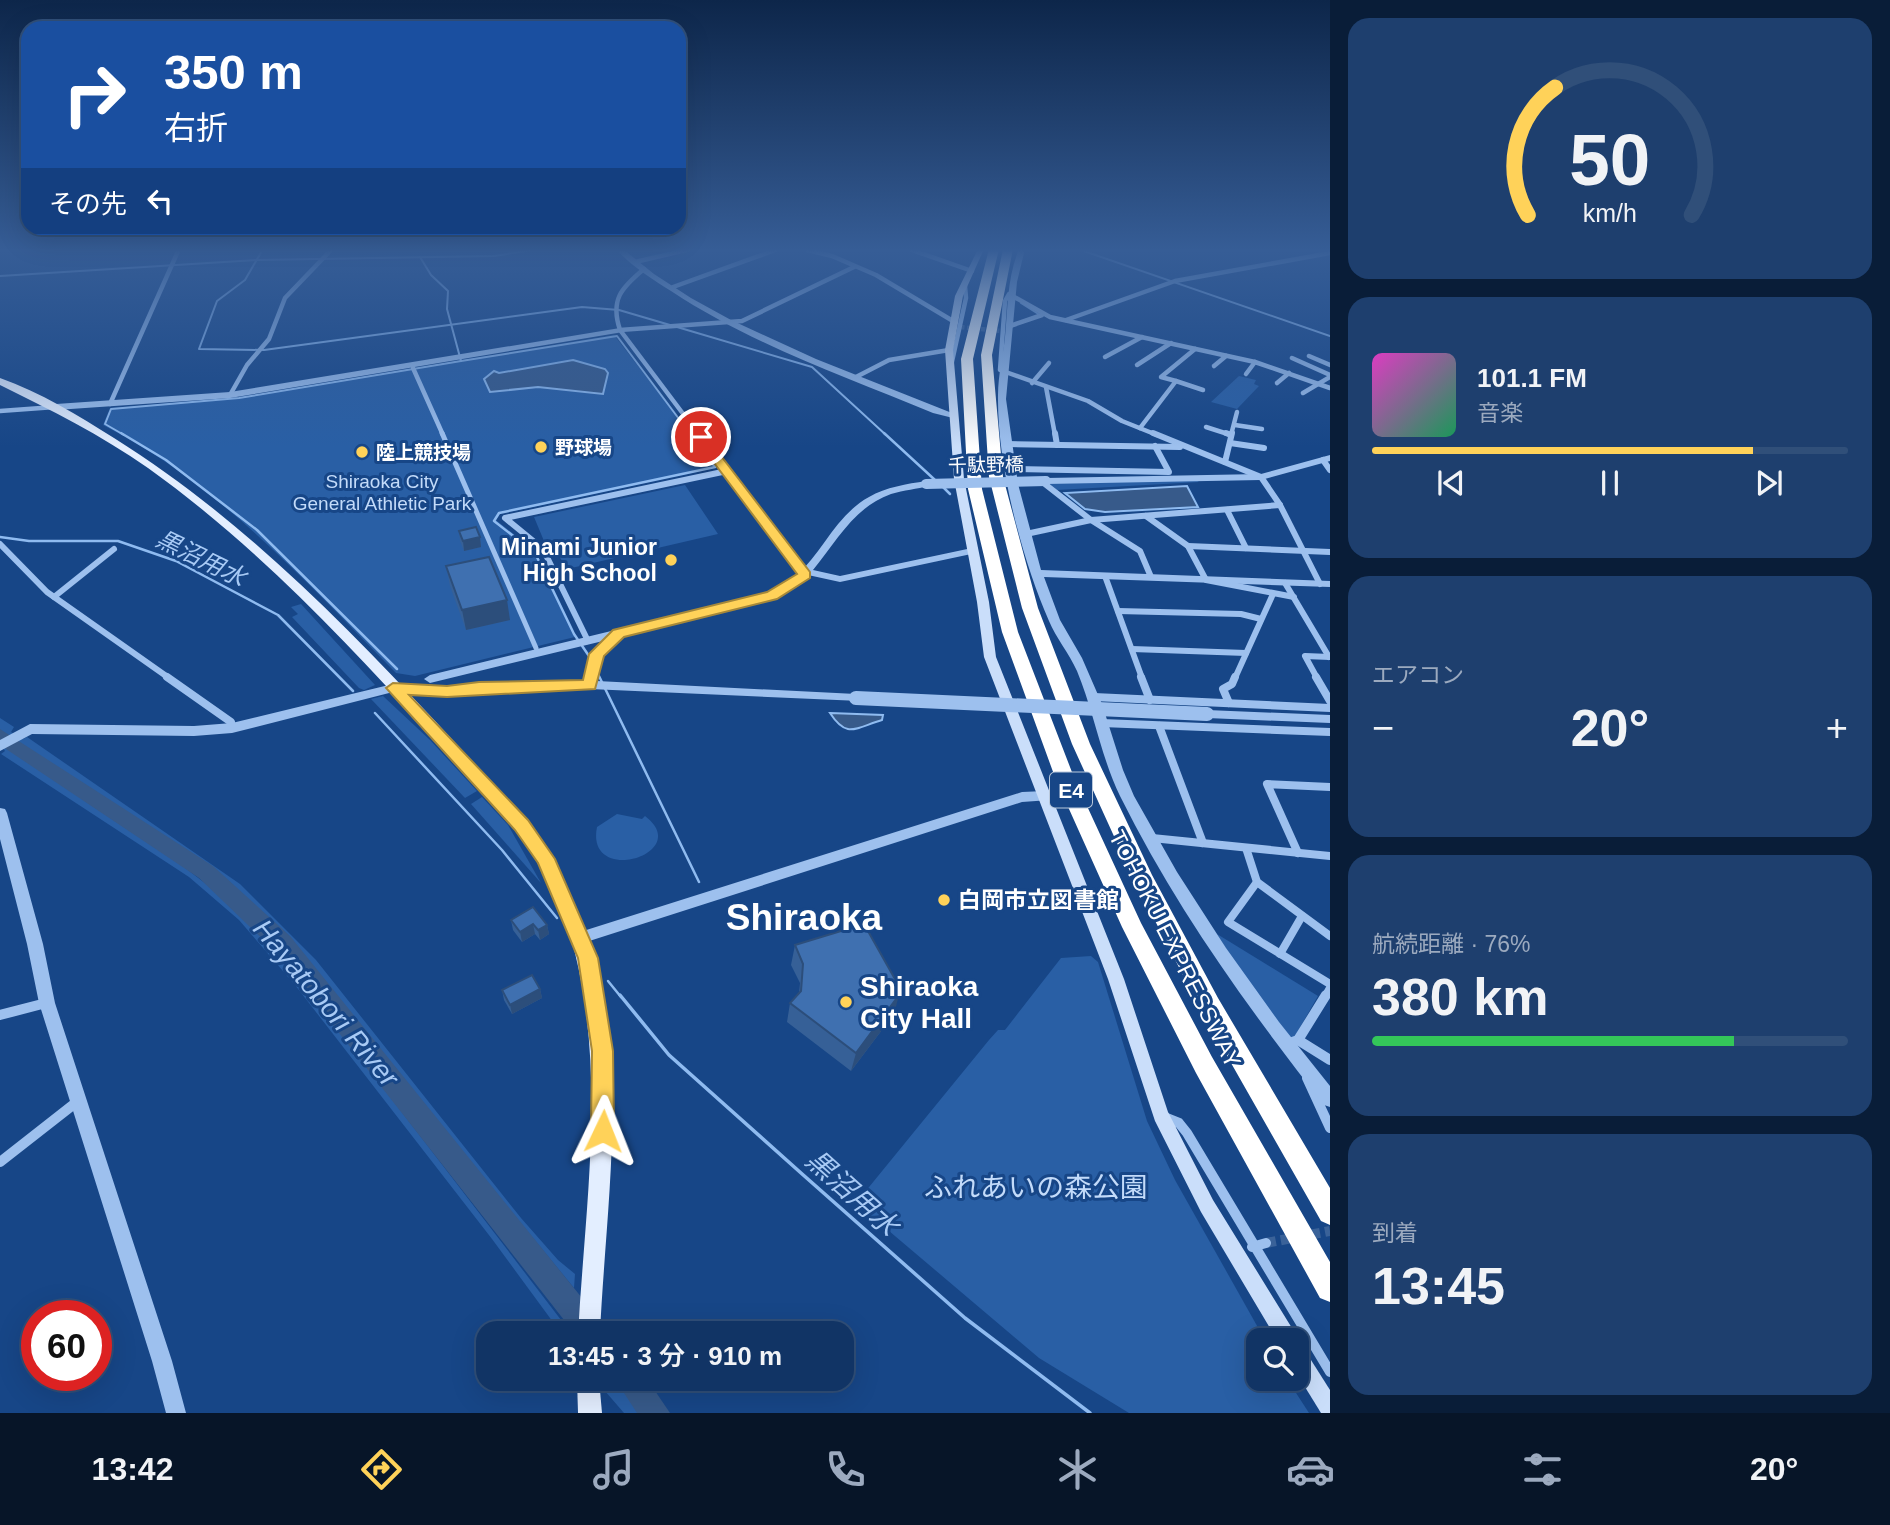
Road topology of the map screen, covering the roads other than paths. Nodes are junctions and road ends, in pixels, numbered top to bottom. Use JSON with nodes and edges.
{"nodes":[{"id":1,"x":150,"y":315,"type":"edge"},
{"id":2,"x":278,"y":315,"type":"edge"},
{"id":3,"x":615,"y":315,"type":"edge"},
{"id":4,"x":719,"y":315,"type":"edge"},
{"id":5,"x":755,"y":315,"type":"edge"},
{"id":6,"x":939,"y":315,"type":"edge"},
{"id":7,"x":955,"y":315,"type":"edge"},
{"id":8,"x":962,"y":315,"type":"edge"},
{"id":9,"x":975,"y":315,"type":"edge"},
{"id":10,"x":990,"y":315,"type":"edge"},
{"id":11,"x":1004,"y":315,"type":"edge"},
{"id":12,"x":1010,"y":315,"type":"edge"},
{"id":13,"x":1042,"y":315,"type":"joint"},
{"id":14,"x":1079,"y":315,"type":"edge"},
{"id":15,"x":1065,"y":320,"type":"junction"},
{"id":16,"x":953,"y":321,"type":"junction"},
{"id":17,"x":731,"y":322,"type":"junction"},
{"id":18,"x":1010,"y":326,"type":"junction"},
{"id":19,"x":620,"y":330,"type":"junction"},
{"id":20,"x":1142,"y":337,"type":"junction"},
{"id":21,"x":1171,"y":343,"type":"junction"},
{"id":22,"x":1195,"y":349,"type":"junction"},
{"id":23,"x":949,"y":350,"type":"junction"},
{"id":24,"x":1226,"y":356,"type":"junction"},
{"id":25,"x":1309,"y":356,"type":"dead end"},
{"id":26,"x":1105,"y":357,"type":"dead end"},
{"id":27,"x":1292,"y":358,"type":"dead end"},
{"id":28,"x":1255,"y":362,"type":"junction"},
{"id":29,"x":1049,"y":363,"type":"dead end"},
{"id":30,"x":1137,"y":365,"type":"dead end"},
{"id":31,"x":1330,"y":365,"type":"edge"},
{"id":32,"x":951,"y":366,"type":"junction"},
{"id":33,"x":1214,"y":366,"type":"dead end"},
{"id":34,"x":413,"y":368,"type":"dead end"},
{"id":35,"x":1004,"y":373,"type":"junction"},
{"id":36,"x":1289,"y":373,"type":"junction"},
{"id":37,"x":1246,"y":374,"type":"dead end"},
{"id":38,"x":1330,"y":376,"type":"edge"},
{"id":39,"x":856,"y":377,"type":"junction"},
{"id":40,"x":0,"y":381,"type":"edge"},
{"id":41,"x":1175,"y":382,"type":"junction"},
{"id":42,"x":1032,"y":383,"type":"junction"},
{"id":43,"x":1277,"y":383,"type":"dead end"},
{"id":44,"x":1316,"y":383,"type":"junction"},
{"id":45,"x":1046,"y":387,"type":"junction"},
{"id":46,"x":1330,"y":388,"type":"edge"},
{"id":47,"x":1203,"y":390,"type":"dead end"},
{"id":48,"x":1303,"y":393,"type":"dead end"},
{"id":49,"x":230,"y":395,"type":"junction"},
{"id":50,"x":110,"y":404,"type":"junction"},
{"id":51,"x":56,"y":407,"type":"junction"},
{"id":52,"x":0,"y":411,"type":"edge"},
{"id":53,"x":1237,"y":412,"type":"dead end"},
{"id":54,"x":953,"y":415,"type":"junction"},
{"id":55,"x":1235,"y":425,"type":"junction"},
{"id":56,"x":1140,"y":428,"type":"junction"},
{"id":57,"x":1206,"y":428,"type":"dead end"},
{"id":58,"x":1262,"y":429,"type":"dead end"},
{"id":59,"x":1231,"y":435,"type":"junction"},
{"id":60,"x":1230,"y":443,"type":"junction"},
{"id":61,"x":1007,"y":444,"type":"junction"},
{"id":62,"x":1057,"y":445,"type":"junction"},
{"id":63,"x":1155,"y":446,"type":"junction"},
{"id":64,"x":1185,"y":447,"type":"junction"},
{"id":65,"x":1264,"y":448,"type":"dead end"},
{"id":66,"x":1327,"y":459,"type":"edge"},
{"id":67,"x":1225,"y":462,"type":"junction"},
{"id":68,"x":1011,"y":469,"type":"junction"},
{"id":69,"x":1035,"y":470,"type":"junction"},
{"id":70,"x":1330,"y":470,"type":"edge"},
{"id":71,"x":727,"y":471,"type":"junction"},
{"id":72,"x":1261,"y":477,"type":"junction"},
{"id":73,"x":926,"y":484,"type":"joint"},
{"id":74,"x":1280,"y":505,"type":"junction"},
{"id":75,"x":1227,"y":510,"type":"junction"},
{"id":76,"x":1146,"y":516,"type":"junction"},
{"id":77,"x":1091,"y":520,"type":"junction"},
{"id":78,"x":1026,"y":534,"type":"junction"},
{"id":79,"x":0,"y":544,"type":"edge"},
{"id":80,"x":1188,"y":546,"type":"junction"},
{"id":81,"x":1246,"y":548,"type":"junction"},
{"id":82,"x":114,"y":549,"type":"dead end"},
{"id":83,"x":972,"y":551,"type":"junction"},
{"id":84,"x":1304,"y":551,"type":"junction"},
{"id":85,"x":1330,"y":552,"type":"edge"},
{"id":86,"x":1038,"y":573,"type":"junction"},
{"id":87,"x":807,"y":574,"type":"junction"},
{"id":88,"x":1105,"y":576,"type":"junction"},
{"id":89,"x":1151,"y":577,"type":"junction"},
{"id":90,"x":1206,"y":580,"type":"junction"},
{"id":91,"x":1286,"y":583,"type":"junction"},
{"id":92,"x":1325,"y":584,"type":"edge"},
{"id":93,"x":1273,"y":594,"type":"junction"},
{"id":94,"x":54,"y":597,"type":"junction"},
{"id":95,"x":1294,"y":597,"type":"junction"},
{"id":96,"x":1118,"y":611,"type":"junction"},
{"id":97,"x":1261,"y":619,"type":"junction"},
{"id":98,"x":618,"y":633,"type":"junction"},
{"id":99,"x":588,"y":641,"type":"junction"},
{"id":100,"x":536,"y":648,"type":"dead end"},
{"id":101,"x":1132,"y":649,"type":"junction"},
{"id":102,"x":1246,"y":653,"type":"junction"},
{"id":103,"x":1329,"y":657,"type":"edge"},
{"id":104,"x":430,"y":679,"type":"dead end"},
{"id":105,"x":590,"y":685,"type":"junction"},
{"id":106,"x":393,"y":688,"type":"junction"},
{"id":107,"x":1094,"y":697,"type":"junction"},
{"id":108,"x":1150,"y":700,"type":"junction"},
{"id":109,"x":1330,"y":701,"type":"edge"},
{"id":110,"x":1229,"y":703,"type":"junction"},
{"id":111,"x":1330,"y":708,"type":"edge"},
{"id":112,"x":1330,"y":719,"type":"edge"},
{"id":113,"x":1102,"y":723,"type":"junction"},
{"id":114,"x":1159,"y":726,"type":"junction"},
{"id":115,"x":232,"y":728,"type":"junction"},
{"id":116,"x":1330,"y":732,"type":"edge"},
{"id":117,"x":0,"y":746,"type":"edge"},
{"id":118,"x":1330,"y":787,"type":"edge"},
{"id":119,"x":1045,"y":796,"type":"junction"},
{"id":120,"x":0,"y":813,"type":"edge"},
{"id":121,"x":1151,"y":838,"type":"junction"},
{"id":122,"x":1203,"y":844,"type":"junction"},
{"id":123,"x":1246,"y":848,"type":"junction"},
{"id":124,"x":1298,"y":853,"type":"junction"},
{"id":125,"x":1330,"y":856,"type":"edge"},
{"id":126,"x":1257,"y":882,"type":"junction"},
{"id":127,"x":1302,"y":916,"type":"junction"},
{"id":128,"x":1330,"y":936,"type":"edge"},
{"id":129,"x":580,"y":938,"type":"junction"},
{"id":130,"x":1280,"y":954,"type":"junction"},
{"id":131,"x":1330,"y":986,"type":"edge"},
{"id":132,"x":47,"y":1003,"type":"junction"},
{"id":133,"x":0,"y":1015,"type":"edge"},
{"id":134,"x":1292,"y":1042,"type":"junction"},
{"id":135,"x":1330,"y":1059,"type":"edge"},
{"id":136,"x":1302,"y":1064,"type":"junction"},
{"id":137,"x":1330,"y":1099,"type":"edge"},
{"id":138,"x":79,"y":1100,"type":"junction"},
{"id":139,"x":1161,"y":1115,"type":"junction"},
{"id":140,"x":1330,"y":1128,"type":"edge"},
{"id":141,"x":0,"y":1162,"type":"edge"},
{"id":142,"x":1330,"y":1212,"type":"edge"},
{"id":143,"x":1266,"y":1242,"type":"tunnel mouth"},
{"id":144,"x":1252,"y":1247,"type":"junction"},
{"id":145,"x":1330,"y":1287,"type":"edge"},
{"id":146,"x":589,"y":1321,"type":"edge"},
{"id":147,"x":1281,"y":1328,"type":"edge"},
{"id":148,"x":1330,"y":1372,"type":"edge"},
{"id":149,"x":1309,"y":1375,"type":"edge"},
{"id":150,"x":589,"y":1391,"type":"edge"},
{"id":151,"x":1330,"y":1409,"type":"edge"},
{"id":152,"x":176,"y":1413,"type":"edge"},
{"id":153,"x":590,"y":1413,"type":"edge"}],
"edges":[{"from":1,"to":50,"type":"street"},
{"from":2,"to":49,"type":"street"},
{"from":3,"to":19,"type":"street"},
{"from":4,"to":17,"type":"street"},
{"from":5,"to":17,"type":"street"},
{"from":6,"to":16,"type":"street"},
{"from":7,"to":16,"type":"main road"},
{"from":8,"to":32,"type":"street"},
{"from":9,"to":145,"type":"highway","name":"TOHOKU EXPRESSWAY","number":"E4"},
{"from":10,"to":142,"type":"highway","name":"TOHOKU EXPRESSWAY","number":"E4"},
{"from":11,"to":35,"type":"street"},
{"from":12,"to":18,"type":"street"},
{"from":13,"to":15,"type":"street"},
{"from":13,"to":18,"type":"street"},
{"from":14,"to":15,"type":"street"},
{"from":15,"to":20,"type":"street"},
{"from":16,"to":23,"type":"main road"},
{"from":17,"to":19,"type":"street"},
{"from":17,"to":39,"type":"street"},
{"from":18,"to":35,"type":"street"},
{"from":19,"to":49,"type":"street"},
{"from":19,"to":71,"type":"street"},
{"from":20,"to":21,"type":"street"},
{"from":20,"to":26,"type":"street"},
{"from":21,"to":22,"type":"street"},
{"from":21,"to":30,"type":"street"},
{"from":22,"to":24,"type":"street"},
{"from":22,"to":41,"type":"street"},
{"from":23,"to":32,"type":"main road"},
{"from":23,"to":39,"type":"street"},
{"from":24,"to":28,"type":"street"},
{"from":24,"to":33,"type":"street"},
{"from":25,"to":31,"type":"street"},
{"from":27,"to":38,"type":"street"},
{"from":28,"to":36,"type":"street"},
{"from":28,"to":37,"type":"street"},
{"from":29,"to":42,"type":"street"},
{"from":32,"to":54,"type":"main road"},
{"from":34,"to":100,"type":"street"},
{"from":35,"to":42,"type":"street"},
{"from":35,"to":61,"type":"street"},
{"from":36,"to":43,"type":"street"},
{"from":36,"to":44,"type":"street"},
{"from":38,"to":44,"type":"street"},
{"from":39,"to":54,"type":"street"},
{"from":40,"to":51,"type":"main road"},
{"from":41,"to":47,"type":"street"},
{"from":41,"to":56,"type":"street"},
{"from":42,"to":45,"type":"street"},
{"from":44,"to":46,"type":"street"},
{"from":44,"to":48,"type":"street"},
{"from":45,"to":56,"type":"street"},
{"from":45,"to":62,"type":"street"},
{"from":49,"to":50,"type":"street"},
{"from":50,"to":51,"type":"street"},
{"from":51,"to":52,"type":"street"},
{"from":51,"to":106,"type":"main road"},
{"from":53,"to":55,"type":"street"},
{"from":54,"to":83,"type":"main road"},
{"from":55,"to":58,"type":"street"},
{"from":55,"to":59,"type":"street"},
{"from":56,"to":64,"type":"street"},
{"from":57,"to":59,"type":"street"},
{"from":59,"to":60,"type":"street"},
{"from":60,"to":65,"type":"street"},
{"from":60,"to":67,"type":"street"},
{"from":61,"to":62,"type":"street"},
{"from":61,"to":68,"type":"street"},
{"from":62,"to":63,"type":"street"},
{"from":63,"to":64,"type":"street"},
{"from":63,"to":69,"type":"street"},
{"from":64,"to":67,"type":"street"},
{"from":66,"to":70,"type":"street"},
{"from":66,"to":72,"type":"street","name":"千駄野橋"},
{"from":67,"to":72,"type":"street"},
{"from":68,"to":69,"type":"street"},
{"from":68,"to":78,"type":"street"},
{"from":69,"to":77,"type":"street"},
{"from":71,"to":87,"type":"street"},
{"from":71,"to":99,"type":"street"},
{"from":72,"to":73,"type":"street","name":"千駄野橋","bridge":true},
{"from":72,"to":74,"type":"street"},
{"from":73,"to":87,"type":"street"},
{"from":74,"to":75,"type":"street"},
{"from":74,"to":84,"type":"street"},
{"from":75,"to":76,"type":"street"},
{"from":75,"to":81,"type":"street"},
{"from":76,"to":77,"type":"street"},
{"from":76,"to":80,"type":"street"},
{"from":77,"to":78,"type":"street"},
{"from":77,"to":89,"type":"street"},
{"from":78,"to":86,"type":"street"},
{"from":79,"to":94,"type":"street"},
{"from":80,"to":81,"type":"street"},
{"from":80,"to":90,"type":"street"},
{"from":81,"to":84,"type":"street"},
{"from":82,"to":94,"type":"street"},
{"from":83,"to":87,"type":"street"},
{"from":83,"to":119,"type":"main road"},
{"from":84,"to":85,"type":"street"},
{"from":84,"to":92,"type":"street"},
{"from":86,"to":88,"type":"street"},
{"from":86,"to":107,"type":"street"},
{"from":87,"to":98,"type":"street"},
{"from":88,"to":89,"type":"street"},
{"from":88,"to":96,"type":"street"},
{"from":89,"to":90,"type":"street"},
{"from":90,"to":91,"type":"street"},
{"from":90,"to":93,"type":"street"},
{"from":91,"to":92,"type":"street"},
{"from":91,"to":95,"type":"street"},
{"from":93,"to":95,"type":"street"},
{"from":93,"to":97,"type":"street"},
{"from":94,"to":115,"type":"street"},
{"from":95,"to":103,"type":"street"},
{"from":96,"to":97,"type":"street"},
{"from":96,"to":101,"type":"street"},
{"from":97,"to":102,"type":"street"},
{"from":98,"to":99,"type":"street"},
{"from":98,"to":105,"type":"street"},
{"from":99,"to":104,"type":"street"},
{"from":101,"to":102,"type":"street"},
{"from":101,"to":108,"type":"street"},
{"from":102,"to":110,"type":"street"},
{"from":103,"to":109,"type":"street"},
{"from":105,"to":106,"type":"street"},
{"from":105,"to":112,"type":"street","bridge":true},
{"from":106,"to":115,"type":"street"},
{"from":106,"to":129,"type":"main road"},
{"from":107,"to":108,"type":"street"},
{"from":107,"to":113,"type":"street"},
{"from":108,"to":110,"type":"street"},
{"from":110,"to":111,"type":"street"},
{"from":113,"to":114,"type":"street"},
{"from":113,"to":121,"type":"street"},
{"from":114,"to":116,"type":"street"},
{"from":114,"to":122,"type":"street"},
{"from":115,"to":117,"type":"street"},
{"from":118,"to":124,"type":"street"},
{"from":119,"to":129,"type":"street"},
{"from":119,"to":139,"type":"main road"},
{"from":120,"to":132,"type":"street"},
{"from":121,"to":122,"type":"street"},
{"from":121,"to":134,"type":"street"},
{"from":122,"to":123,"type":"street"},
{"from":123,"to":124,"type":"street"},
{"from":123,"to":126,"type":"street"},
{"from":124,"to":125,"type":"street"},
{"from":126,"to":127,"type":"street"},
{"from":126,"to":130,"type":"street"},
{"from":127,"to":128,"type":"street"},
{"from":127,"to":130,"type":"street"},
{"from":129,"to":146,"type":"main road"},
{"from":130,"to":131,"type":"street"},
{"from":131,"to":134,"type":"street"},
{"from":132,"to":133,"type":"street"},
{"from":132,"to":138,"type":"street"},
{"from":134,"to":135,"type":"street"},
{"from":134,"to":136,"type":"street"},
{"from":136,"to":137,"type":"street"},
{"from":136,"to":140,"type":"street"},
{"from":138,"to":141,"type":"street"},
{"from":138,"to":152,"type":"street"},
{"from":139,"to":144,"type":"street"},
{"from":139,"to":147,"type":"main road"},
{"from":143,"to":144,"type":"street"},
{"from":144,"to":148,"type":"street"},
{"from":149,"to":151,"type":"main road"},
{"from":150,"to":153,"type":"main road"}]}
